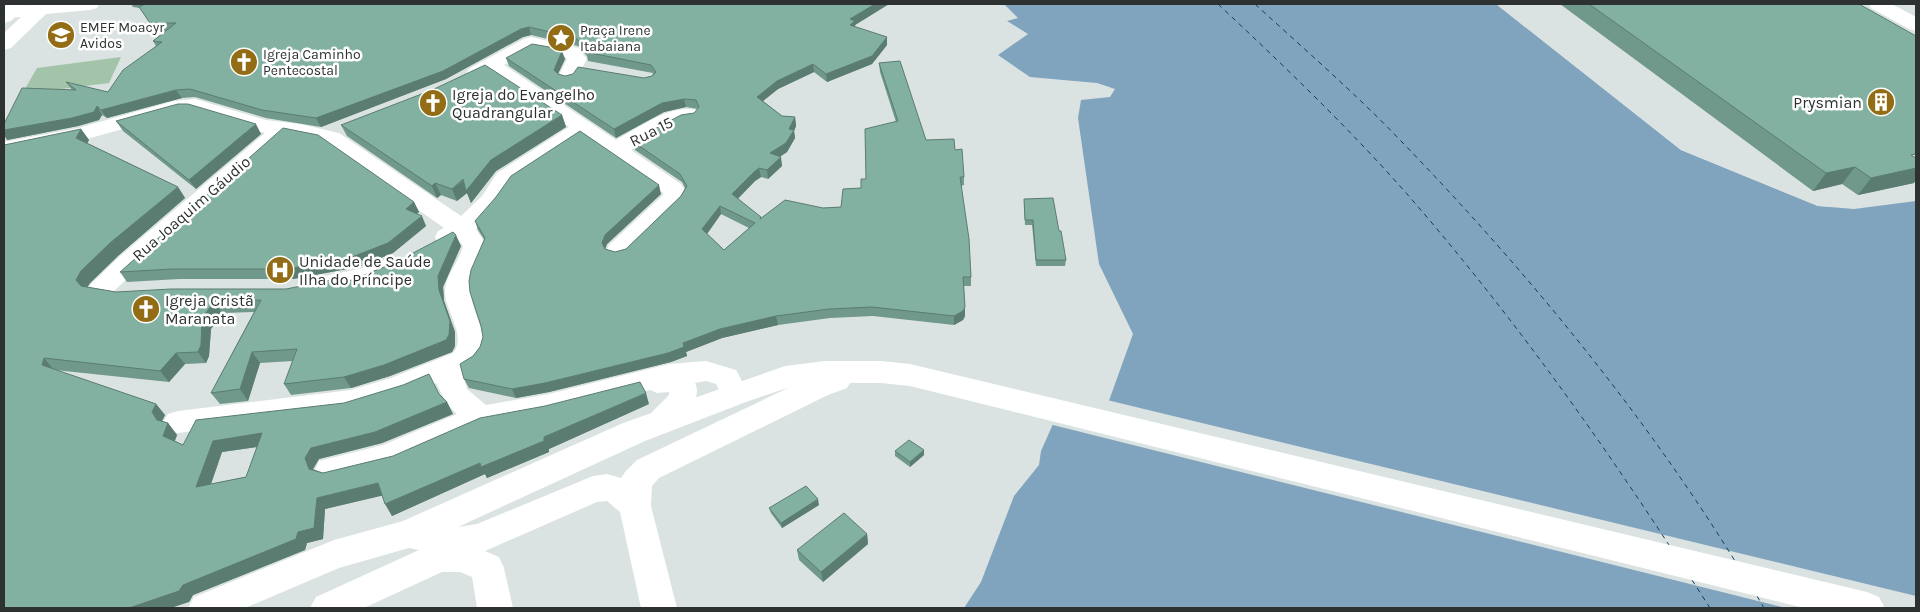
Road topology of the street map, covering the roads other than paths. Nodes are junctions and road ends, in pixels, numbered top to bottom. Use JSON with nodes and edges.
{"nodes":[{"id":1,"x":90,"y":4,"type":"edge"},
{"id":2,"x":1878,"y":4,"type":"edge"},
{"id":3,"x":40,"y":10,"type":"junction"},
{"id":4,"x":8,"y":12,"type":"edge"},
{"id":5,"x":1916,"y":24,"type":"edge"},
{"id":6,"x":4,"y":44,"type":"edge"},
{"id":7,"x":491,"y":66,"type":"junction"},
{"id":8,"x":578,"y":71,"type":"edge"},
{"id":9,"x":461,"y":81,"type":"edge"},
{"id":10,"x":688,"y":115,"type":"edge"},
{"id":11,"x":350,"y":125,"type":"edge"},
{"id":12,"x":583,"y":128,"type":"junction"},
{"id":13,"x":282,"y":129,"type":"junction"},
{"id":14,"x":322,"y":136,"type":"junction"},
{"id":15,"x":4,"y":149,"type":"edge"},
{"id":16,"x":616,"y":150,"type":"junction"},
{"id":17,"x":462,"y":229,"type":"junction"},
{"id":18,"x":430,"y":246,"type":"edge"},
{"id":19,"x":618,"y":251,"type":"edge"},
{"id":20,"x":406,"y":258,"type":"edge"},
{"id":21,"x":283,"y":290,"type":"edge"},
{"id":22,"x":134,"y":293,"type":"edge"},
{"id":23,"x":447,"y":367,"type":"junction"},
{"id":24,"x":881,"y":372,"type":"junction"},
{"id":25,"x":633,"y":384,"type":"junction"},
{"id":26,"x":735,"y":394,"type":"junction"},
{"id":27,"x":481,"y":417,"type":"junction"},
{"id":28,"x":662,"y":420,"type":"junction"},
{"id":29,"x":178,"y":422,"type":"dead end"},
{"id":30,"x":698,"y":444,"type":"junction"},
{"id":31,"x":330,"y":470,"type":"edge"},
{"id":32,"x":635,"y":506,"type":"junction"},
{"id":33,"x":409,"y":534,"type":"junction"},
{"id":34,"x":206,"y":608,"type":"edge"},
{"id":35,"x":252,"y":608,"type":"edge"},
{"id":36,"x":328,"y":608,"type":"edge"},
{"id":37,"x":495,"y":608,"type":"edge"},
{"id":38,"x":659,"y":608,"type":"edge"},
{"id":39,"x":1867,"y":608,"type":"edge"}],
"edges":[{"from":1,"to":3,"type":"street"},
{"from":2,"to":5,"type":"street"},
{"from":3,"to":4,"type":"street"},
{"from":3,"to":6,"type":"street"},
{"from":7,"to":8,"type":"street"},
{"from":7,"to":9,"type":"street"},
{"from":7,"to":12,"type":"street"},
{"from":10,"to":16,"type":"street","name":"Rua 15"},
{"from":11,"to":14,"type":"street"},
{"from":12,"to":16,"type":"street"},
{"from":12,"to":17,"type":"street"},
{"from":13,"to":14,"type":"street"},
{"from":13,"to":15,"type":"street"},
{"from":13,"to":22,"type":"street","name":"Rua Joaquim Gáudio"},
{"from":14,"to":17,"type":"street"},
{"from":16,"to":19,"type":"street"},
{"from":17,"to":18,"type":"street"},
{"from":17,"to":23,"type":"street"},
{"from":20,"to":21,"type":"street"},
{"from":23,"to":27,"type":"street"},
{"from":23,"to":29,"type":"street"},
{"from":24,"to":26,"type":"main road"},
{"from":24,"to":30,"type":"main road"},
{"from":24,"to":39,"type":"main road"},
{"from":25,"to":26,"type":"street"},
{"from":25,"to":27,"type":"street"},
{"from":25,"to":28,"type":"street"},
{"from":26,"to":28,"type":"main road"},
{"from":26,"to":30,"type":"main road"},
{"from":27,"to":31,"type":"street"},
{"from":28,"to":33,"type":"main road"},
{"from":30,"to":32,"type":"main road"},
{"from":32,"to":33,"type":"main road"},
{"from":32,"to":38,"type":"main road"},
{"from":33,"to":34,"type":"main road"},
{"from":33,"to":35,"type":"main road"},
{"from":36,"to":37,"type":"main road"}]}
